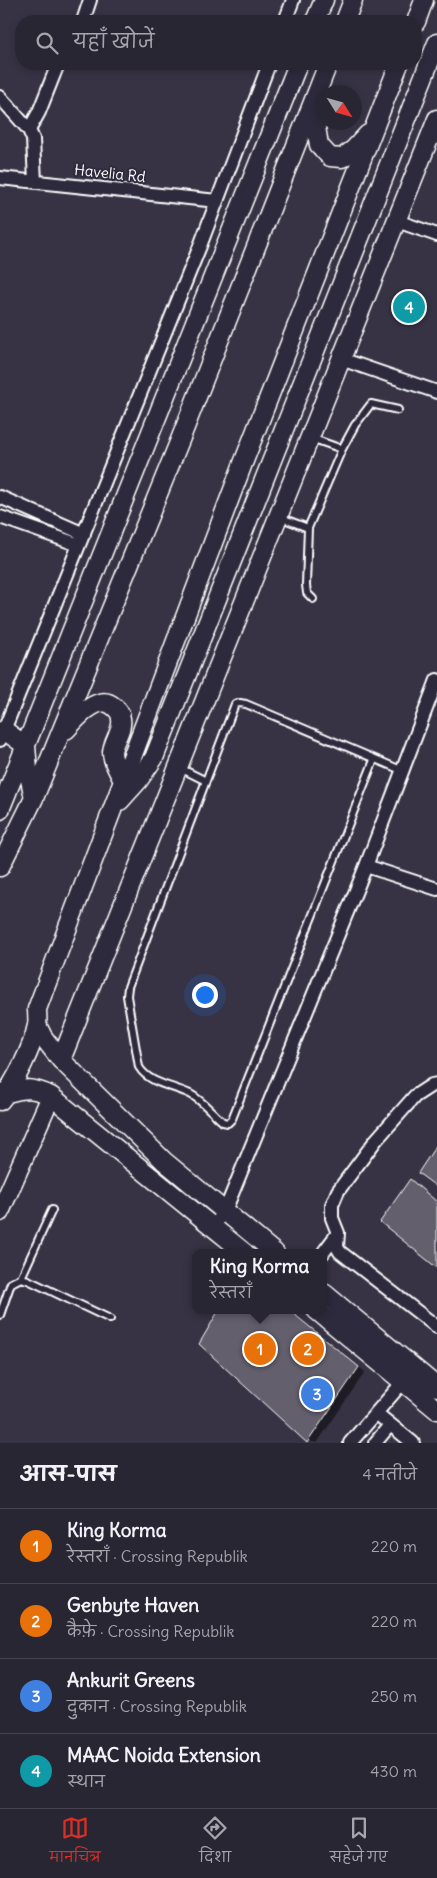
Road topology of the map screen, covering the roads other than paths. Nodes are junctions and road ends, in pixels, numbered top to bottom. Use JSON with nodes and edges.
{"nodes":[{"id":1,"x":90,"y":0,"type":"edge"},
{"id":2,"x":293,"y":0,"type":"edge"},
{"id":3,"x":324,"y":0,"type":"edge"},
{"id":4,"x":353,"y":0,"type":"edge"},
{"id":5,"x":424,"y":0,"type":"edge"},
{"id":6,"x":85,"y":15,"type":"edge"},
{"id":7,"x":287,"y":15,"type":"edge"},
{"id":8,"x":318,"y":15,"type":"edge"},
{"id":9,"x":347,"y":15,"type":"edge"},
{"id":10,"x":419,"y":15,"type":"edge"},
{"id":11,"x":437,"y":43,"type":"edge"},
{"id":12,"x":56,"y":70,"type":"edge"},
{"id":13,"x":267,"y":70,"type":"edge"},
{"id":14,"x":296,"y":70,"type":"edge"},
{"id":15,"x":326,"y":70,"type":"edge"},
{"id":16,"x":331,"y":70,"type":"edge"},
{"id":17,"x":397,"y":70,"type":"edge"},
{"id":18,"x":327,"y":85,"type":"edge"},
{"id":19,"x":0,"y":97,"type":"edge"},
{"id":20,"x":437,"y":119,"type":"edge"},
{"id":21,"x":317,"y":123,"type":"edge"},
{"id":22,"x":375,"y":127,"type":"junction"},
{"id":23,"x":29,"y":130,"type":"junction"},
{"id":24,"x":0,"y":178,"type":"edge"},
{"id":25,"x":35,"y":182,"type":"junction"},
{"id":26,"x":217,"y":201,"type":"junction"},
{"id":27,"x":396,"y":221,"type":"junction"},
{"id":28,"x":437,"y":235,"type":"edge"},
{"id":29,"x":341,"y":359,"type":"junction"},
{"id":30,"x":437,"y":392,"type":"edge"},
{"id":31,"x":398,"y":410,"type":"dead end"},
{"id":32,"x":310,"y":438,"type":"junction"},
{"id":33,"x":342,"y":449,"type":"junction"},
{"id":34,"x":0,"y":497,"type":"edge"},
{"id":35,"x":0,"y":517,"type":"edge"},
{"id":36,"x":278,"y":517,"type":"junction"},
{"id":37,"x":308,"y":528,"type":"junction"},
{"id":38,"x":82,"y":539,"type":"junction"},
{"id":39,"x":312,"y":599,"type":"dead end"},
{"id":40,"x":437,"y":680,"type":"edge"},
{"id":41,"x":2,"y":735,"type":"edge"},
{"id":42,"x":57,"y":740,"type":"junction"},
{"id":43,"x":26,"y":746,"type":"junction"},
{"id":44,"x":374,"y":760,"type":"junction"},
{"id":45,"x":178,"y":768,"type":"junction"},
{"id":46,"x":401,"y":770,"type":"junction"},
{"id":47,"x":124,"y":781,"type":"junction"},
{"id":48,"x":206,"y":782,"type":"junction"},
{"id":49,"x":34,"y":798,"type":"junction"},
{"id":50,"x":113,"y":808,"type":"junction"},
{"id":51,"x":0,"y":810,"type":"edge"},
{"id":52,"x":366,"y":866,"type":"junction"},
{"id":53,"x":0,"y":867,"type":"edge"},
{"id":54,"x":437,"y":889,"type":"edge"},
{"id":55,"x":37,"y":1025,"type":"junction"},
{"id":56,"x":61,"y":1060,"type":"junction"},
{"id":57,"x":437,"y":1084,"type":"edge"},
{"id":58,"x":51,"y":1096,"type":"junction"},
{"id":59,"x":4,"y":1097,"type":"edge"},
{"id":60,"x":52,"y":1210,"type":"dead end"},
{"id":61,"x":225,"y":1211,"type":"junction"},
{"id":62,"x":0,"y":1212,"type":"edge"},
{"id":63,"x":213,"y":1227,"type":"junction"},
{"id":64,"x":338,"y":1233,"type":"junction"},
{"id":65,"x":241,"y":1249,"type":"edge"},
{"id":66,"x":270,"y":1249,"type":"edge"},
{"id":67,"x":326,"y":1249,"type":"edge"},
{"id":68,"x":20,"y":1278,"type":"junction"},
{"id":69,"x":327,"y":1295,"type":"edge"},
{"id":70,"x":321,"y":1314,"type":"edge"},
{"id":71,"x":0,"y":1315,"type":"edge"},
{"id":72,"x":110,"y":1319,"type":"dead end"},
{"id":73,"x":437,"y":1327,"type":"edge"},
{"id":74,"x":403,"y":1382,"type":"junction"},
{"id":75,"x":437,"y":1387,"type":"edge"},
{"id":76,"x":437,"y":1410,"type":"edge"},
{"id":77,"x":376,"y":1413,"type":"junction"},
{"id":78,"x":390,"y":1425,"type":"junction"},
{"id":79,"x":350,"y":1443,"type":"edge"},
{"id":80,"x":375,"y":1443,"type":"edge"},
{"id":81,"x":413,"y":1443,"type":"edge"}],
"edges":[{"from":1,"to":6,"type":"street"},
{"from":2,"to":7,"type":"street"},
{"from":3,"to":8,"type":"street"},
{"from":4,"to":9,"type":"street"},
{"from":5,"to":10,"type":"street"},
{"from":11,"to":50,"type":"street"},
{"from":12,"to":23,"type":"street"},
{"from":13,"to":26,"type":"street"},
{"from":14,"to":43,"type":"street"},
{"from":15,"to":42,"type":"street"},
{"from":16,"to":18,"type":"street"},
{"from":17,"to":22,"type":"street"},
{"from":19,"to":23,"type":"street"},
{"from":20,"to":27,"type":"street"},
{"from":21,"to":22,"type":"street"},
{"from":22,"to":47,"type":"street"},
{"from":23,"to":25,"type":"street"},
{"from":24,"to":25,"type":"street","name":"Havelia Rd"},
{"from":25,"to":26,"type":"street","name":"Havelia Rd"},
{"from":26,"to":38,"type":"street"},
{"from":27,"to":28,"type":"street"},
{"from":27,"to":29,"type":"street"},
{"from":29,"to":30,"type":"street"},
{"from":29,"to":32,"type":"street"},
{"from":31,"to":33,"type":"lane"},
{"from":32,"to":33,"type":"lane"},
{"from":32,"to":36,"type":"street"},
{"from":33,"to":37,"type":"lane"},
{"from":34,"to":38,"type":"street"},
{"from":35,"to":38,"type":"street"},
{"from":36,"to":37,"type":"lane"},
{"from":36,"to":45,"type":"street"},
{"from":37,"to":39,"type":"lane"},
{"from":38,"to":41,"type":"street"},
{"from":40,"to":46,"type":"street"},
{"from":41,"to":43,"type":"street"},
{"from":42,"to":47,"type":"street"},
{"from":42,"to":49,"type":"street"},
{"from":43,"to":49,"type":"street"},
{"from":43,"to":51,"type":"street"},
{"from":44,"to":46,"type":"lane"},
{"from":44,"to":48,"type":"lane"},
{"from":44,"to":48,"type":"lane"},
{"from":45,"to":48,"type":"lane"},
{"from":45,"to":56,"type":"street"},
{"from":46,"to":52,"type":"street"},
{"from":47,"to":50,"type":"street"},
{"from":49,"to":53,"type":"street"},
{"from":50,"to":55,"type":"street"},
{"from":52,"to":54,"type":"street"},
{"from":52,"to":61,"type":"street"},
{"from":55,"to":56,"type":"street"},
{"from":55,"to":59,"type":"street"},
{"from":56,"to":61,"type":"street"},
{"from":57,"to":64,"type":"street"},
{"from":58,"to":59,"type":"street"},
{"from":58,"to":62,"type":"street"},
{"from":58,"to":63,"type":"street"},
{"from":60,"to":68,"type":"lane"},
{"from":61,"to":63,"type":"street"},
{"from":61,"to":66,"type":"street"},
{"from":63,"to":65,"type":"street"},
{"from":64,"to":67,"type":"street"},
{"from":64,"to":73,"type":"street"},
{"from":68,"to":71,"type":"lane"},
{"from":68,"to":72,"type":"lane"},
{"from":69,"to":75,"type":"street"},
{"from":70,"to":74,"type":"street"},
{"from":74,"to":76,"type":"street"},
{"from":74,"to":77,"type":"street"},
{"from":77,"to":78,"type":"street"},
{"from":77,"to":79,"type":"street"},
{"from":78,"to":80,"type":"street"},
{"from":78,"to":81,"type":"street"}]}
